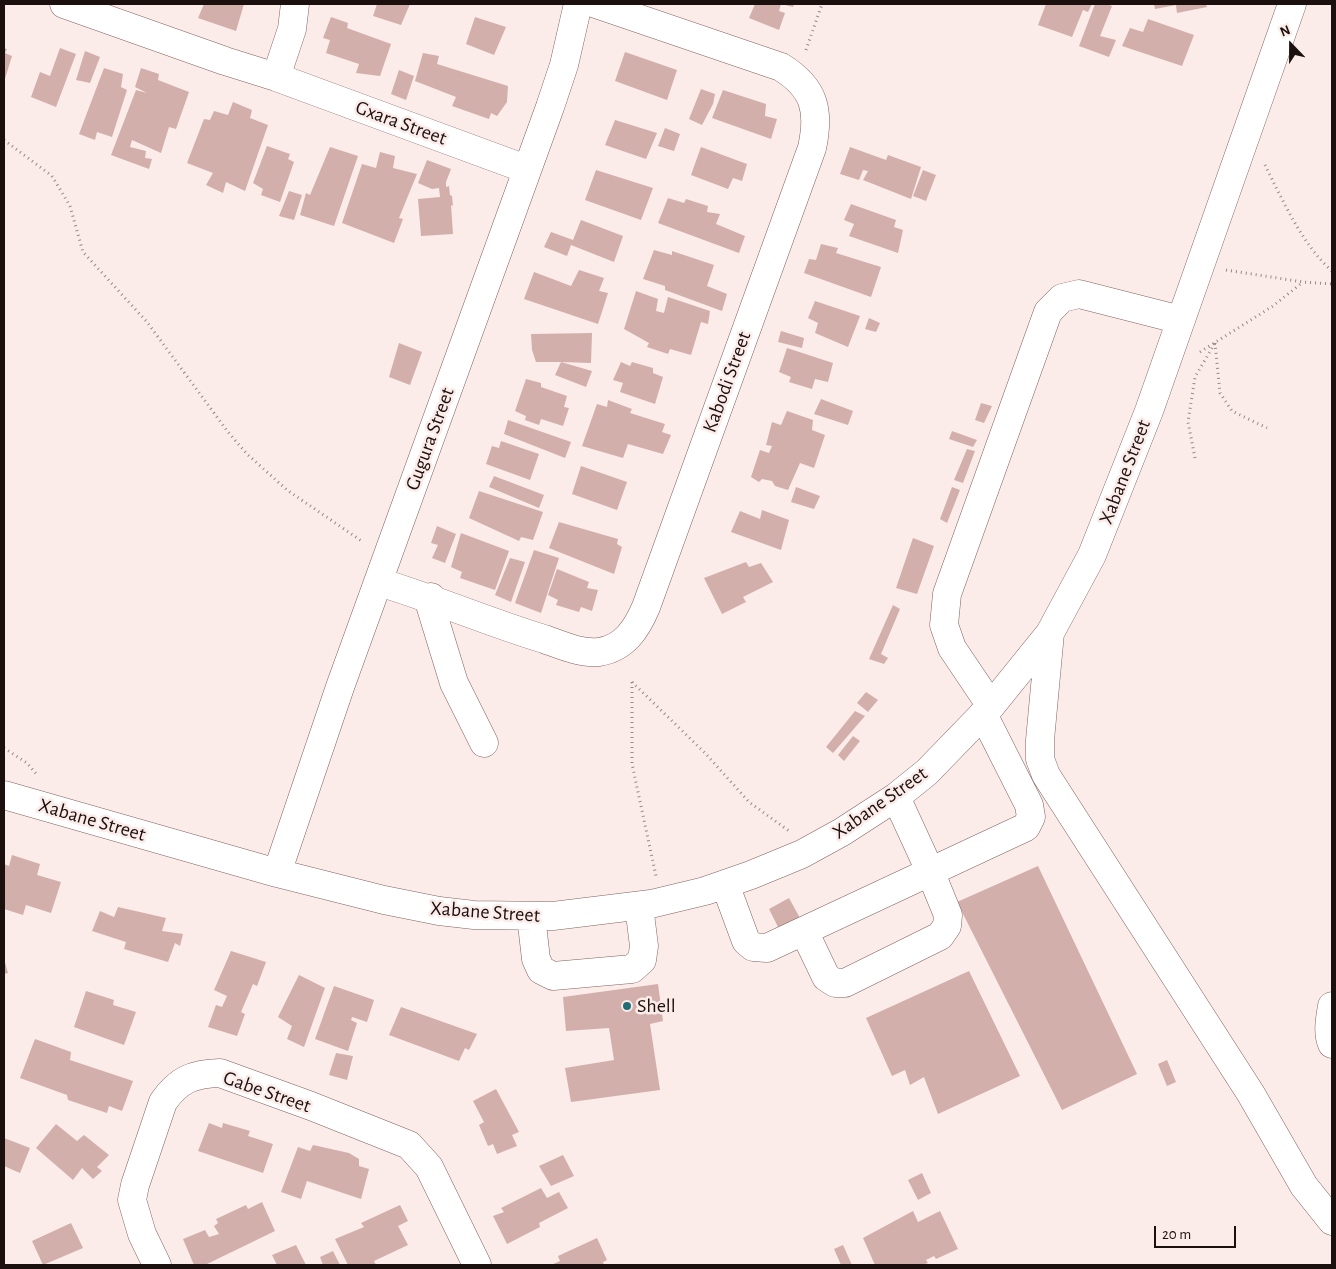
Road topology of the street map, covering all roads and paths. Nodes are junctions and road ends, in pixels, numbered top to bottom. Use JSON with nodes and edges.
{"nodes":[{"id":1,"x":64,"y":4,"type":"edge"},
{"id":2,"x":295,"y":4,"type":"edge"},
{"id":3,"x":578,"y":4,"type":"edge"},
{"id":4,"x":596,"y":4,"type":"edge"},
{"id":5,"x":822,"y":4,"type":"edge"},
{"id":6,"x":1292,"y":4,"type":"edge"},
{"id":7,"x":796,"y":76,"type":"junction"},
{"id":8,"x":276,"y":77,"type":"junction"},
{"id":9,"x":1248,"y":130,"type":"junction"},
{"id":10,"x":4,"y":140,"type":"edge"},
{"id":11,"x":526,"y":169,"type":"junction"},
{"id":12,"x":1200,"y":266,"type":"junction"},
{"id":13,"x":1332,"y":271,"type":"edge"},
{"id":14,"x":1303,"y":282,"type":"junction"},
{"id":15,"x":1332,"y":284,"type":"edge"},
{"id":16,"x":1181,"y":320,"type":"junction"},
{"id":17,"x":1215,"y":342,"type":"junction"},
{"id":18,"x":1162,"y":374,"type":"junction"},
{"id":19,"x":1268,"y":428,"type":"dead end"},
{"id":20,"x":1195,"y":458,"type":"dead end"},
{"id":21,"x":383,"y":570,"type":"junction"},
{"id":22,"x":430,"y":598,"type":"junction"},
{"id":23,"x":1050,"y":633,"type":"junction"},
{"id":24,"x":987,"y":710,"type":"junction"},
{"id":25,"x":484,"y":744,"type":"dead end"},
{"id":26,"x":4,"y":748,"type":"edge"},
{"id":27,"x":42,"y":780,"type":"dead end"},
{"id":28,"x":4,"y":795,"type":"edge"},
{"id":29,"x":896,"y":797,"type":"junction"},
{"id":30,"x":813,"y":848,"type":"junction"},
{"id":31,"x":930,"y":871,"type":"junction"},
{"id":32,"x":277,"y":873,"type":"junction"},
{"id":33,"x":725,"y":884,"type":"junction"},
{"id":34,"x":650,"y":904,"type":"junction"},
{"id":35,"x":531,"y":916,"type":"junction"},
{"id":36,"x":804,"y":931,"type":"junction"},
{"id":37,"x":1332,"y":1006,"type":"edge"},
{"id":38,"x":1332,"y":1044,"type":"edge"},
{"id":39,"x":1332,"y":1221,"type":"edge"},
{"id":40,"x":157,"y":1265,"type":"edge"},
{"id":41,"x":477,"y":1265,"type":"edge"}],
"edges":[{"from":1,"to":8,"type":"street","name":"Gxara Street"},
{"from":2,"to":8,"type":"street"},
{"from":3,"to":11,"type":"street","name":"Gugura Street"},
{"from":4,"to":7,"type":"street","name":"Kabodi Street"},
{"from":5,"to":7,"type":"path"},
{"from":6,"to":9,"type":"street","name":"Xabane Street"},
{"from":7,"to":22,"type":"street","name":"Kabodi Street"},
{"from":8,"to":11,"type":"street","name":"Gxara Street"},
{"from":9,"to":12,"type":"street","name":"Xabane Street"},
{"from":9,"to":13,"type":"path"},
{"from":10,"to":21,"type":"path"},
{"from":11,"to":21,"type":"street","name":"Gugura Street"},
{"from":12,"to":14,"type":"path"},
{"from":12,"to":16,"type":"street","name":"Xabane Street"},
{"from":14,"to":15,"type":"path"},
{"from":14,"to":17,"type":"path"},
{"from":16,"to":18,"type":"street","name":"Xabane Street"},
{"from":16,"to":24,"type":"street"},
{"from":17,"to":18,"type":"path"},
{"from":17,"to":19,"type":"path"},
{"from":17,"to":20,"type":"path"},
{"from":18,"to":23,"type":"street","name":"Xabane Street"},
{"from":21,"to":22,"type":"street","name":"Kabodi Street"},
{"from":21,"to":32,"type":"street","name":"Gugura Street"},
{"from":22,"to":25,"type":"street"},
{"from":23,"to":24,"type":"street","name":"Xabane Street"},
{"from":23,"to":39,"type":"street"},
{"from":24,"to":29,"type":"street","name":"Xabane Street"},
{"from":24,"to":31,"type":"street"},
{"from":26,"to":27,"type":"path"},
{"from":28,"to":32,"type":"street","name":"Xabane Street"},
{"from":29,"to":30,"type":"street","name":"Xabane Street"},
{"from":29,"to":31,"type":"street"},
{"from":30,"to":33,"type":"street","name":"Xabane Street"},
{"from":30,"to":34,"type":"path"},
{"from":31,"to":36,"type":"street"},
{"from":31,"to":36,"type":"street"},
{"from":32,"to":35,"type":"street","name":"Xabane Street"},
{"from":33,"to":34,"type":"street","name":"Xabane Street"},
{"from":33,"to":36,"type":"street"},
{"from":34,"to":35,"type":"street","name":"Xabane Street"},
{"from":34,"to":35,"type":"street"},
{"from":37,"to":38,"type":"street"},
{"from":40,"to":41,"type":"street","name":"Gabe Street"}]}
